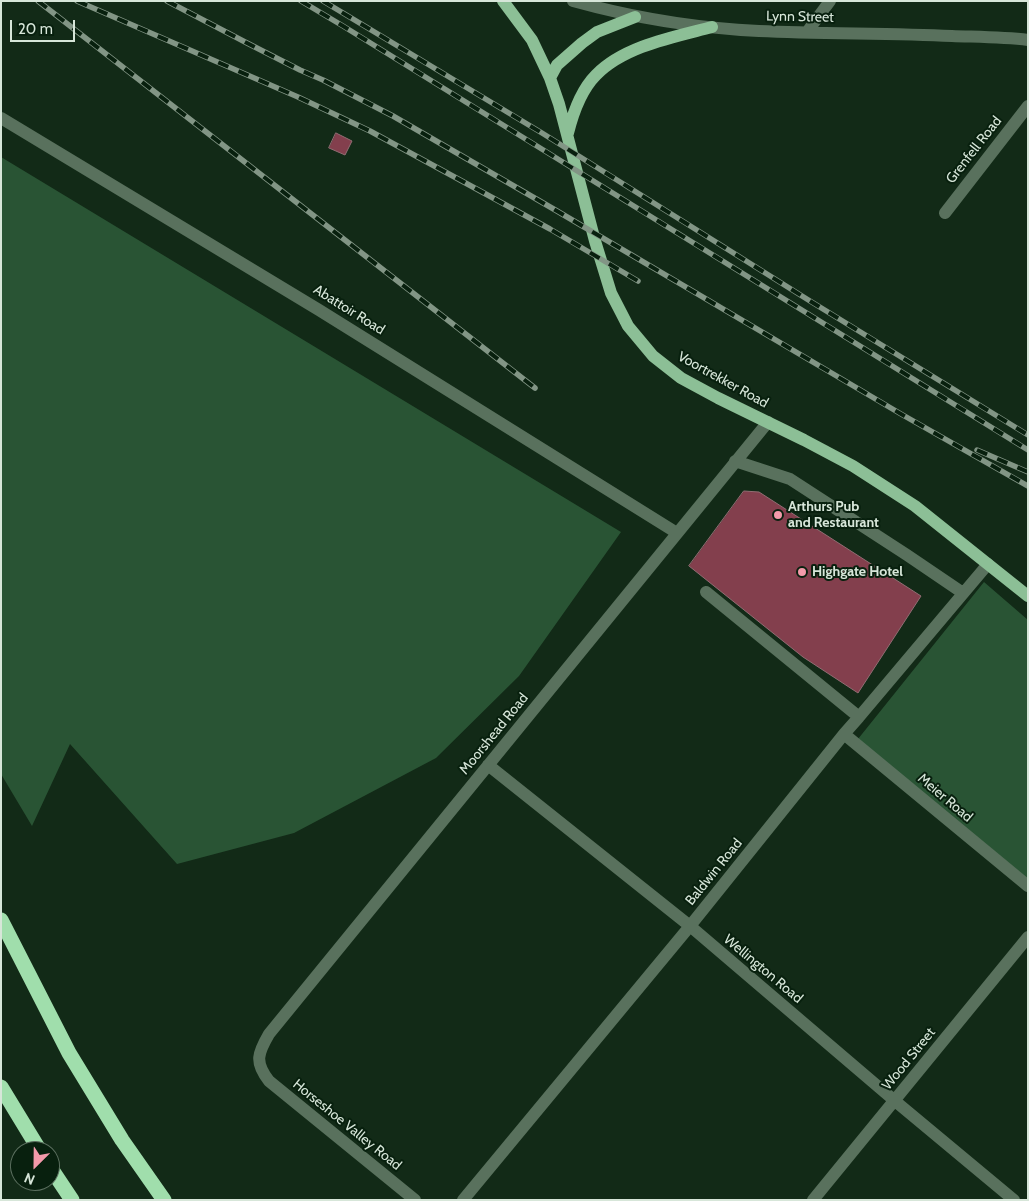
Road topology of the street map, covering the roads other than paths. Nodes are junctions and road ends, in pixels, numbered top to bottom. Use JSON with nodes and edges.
{"nodes":[{"id":1,"x":503,"y":1,"type":"edge"},
{"id":2,"x":573,"y":1,"type":"edge"},
{"id":3,"x":830,"y":1,"type":"edge"},
{"id":4,"x":635,"y":17,"type":"junction"},
{"id":5,"x":712,"y":27,"type":"junction"},
{"id":6,"x":807,"y":32,"type":"junction"},
{"id":7,"x":1028,"y":40,"type":"edge"},
{"id":8,"x":550,"y":78,"type":"junction"},
{"id":9,"x":1028,"y":106,"type":"edge"},
{"id":10,"x":1,"y":118,"type":"edge"},
{"id":11,"x":568,"y":136,"type":"junction"},
{"id":12,"x":945,"y":213,"type":"dead end"},
{"id":13,"x":768,"y":422,"type":"junction"},
{"id":14,"x":735,"y":461,"type":"junction"},
{"id":15,"x":677,"y":533,"type":"junction"},
{"id":16,"x":988,"y":564,"type":"junction"},
{"id":17,"x":706,"y":592,"type":"dead end"},
{"id":18,"x":963,"y":593,"type":"junction"},
{"id":19,"x":1028,"y":596,"type":"edge"},
{"id":20,"x":859,"y":717,"type":"junction"},
{"id":21,"x":844,"y":734,"type":"junction"},
{"id":22,"x":488,"y":765,"type":"junction"},
{"id":23,"x":1028,"y":886,"type":"edge"},
{"id":24,"x":1,"y":920,"type":"edge"},
{"id":25,"x":690,"y":926,"type":"junction"},
{"id":26,"x":1028,"y":937,"type":"edge"},
{"id":27,"x":262,"y":1071,"type":"joint"},
{"id":28,"x":1,"y":1087,"type":"edge"},
{"id":29,"x":895,"y":1101,"type":"junction"},
{"id":30,"x":34,"y":1141,"type":"edge"},
{"id":31,"x":60,"y":1181,"type":"edge"},
{"id":32,"x":72,"y":1200,"type":"edge"},
{"id":33,"x":164,"y":1200,"type":"edge"},
{"id":34,"x":415,"y":1200,"type":"edge"},
{"id":35,"x":463,"y":1200,"type":"edge"},
{"id":36,"x":813,"y":1200,"type":"edge"},
{"id":37,"x":1014,"y":1200,"type":"edge"}],
"edges":[{"from":1,"to":8,"type":"main road","name":"Voortrekker Road"},
{"from":2,"to":4,"type":"street","name":"Lynn Street"},
{"from":3,"to":6,"type":"street"},
{"from":4,"to":5,"type":"street","name":"Lynn Street"},
{"from":4,"to":8,"type":"main road"},
{"from":5,"to":6,"type":"street","name":"Lynn Street"},
{"from":5,"to":11,"type":"main road"},
{"from":6,"to":7,"type":"street","name":"Lynn Street"},
{"from":8,"to":11,"type":"main road","name":"Voortrekker Road"},
{"from":9,"to":12,"type":"street","name":"Grenfell Road"},
{"from":10,"to":15,"type":"street","name":"Abattoir Road"},
{"from":11,"to":13,"type":"main road","name":"Voortrekker Road"},
{"from":13,"to":14,"type":"street","name":"Moorshead Road"},
{"from":13,"to":16,"type":"main road","name":"Voortrekker Road"},
{"from":14,"to":15,"type":"street","name":"Moorshead Road"},
{"from":14,"to":18,"type":"street"},
{"from":15,"to":22,"type":"street","name":"Moorshead Road"},
{"from":16,"to":18,"type":"street","name":"Baldwin Road"},
{"from":16,"to":19,"type":"main road","name":"Voortrekker Road"},
{"from":17,"to":20,"type":"street"},
{"from":18,"to":20,"type":"street","name":"Baldwin Road"},
{"from":20,"to":21,"type":"street","name":"Baldwin Road"},
{"from":21,"to":23,"type":"street","name":"Meier Road"},
{"from":21,"to":25,"type":"street","name":"Baldwin Road"},
{"from":22,"to":25,"type":"street","name":"Wellington Road"},
{"from":22,"to":27,"type":"street","name":"Moorshead Road"},
{"from":24,"to":33,"type":"highway"},
{"from":25,"to":29,"type":"street","name":"Wellington Road"},
{"from":25,"to":35,"type":"street","name":"Baldwin Road"},
{"from":26,"to":29,"type":"street","name":"Wood Street"},
{"from":27,"to":34,"type":"street","name":"Horseshoe Valley Road"},
{"from":28,"to":30,"type":"highway"},
{"from":29,"to":36,"type":"street","name":"Wood Street"},
{"from":29,"to":37,"type":"street","name":"Wellington Road"},
{"from":31,"to":32,"type":"highway"}]}
